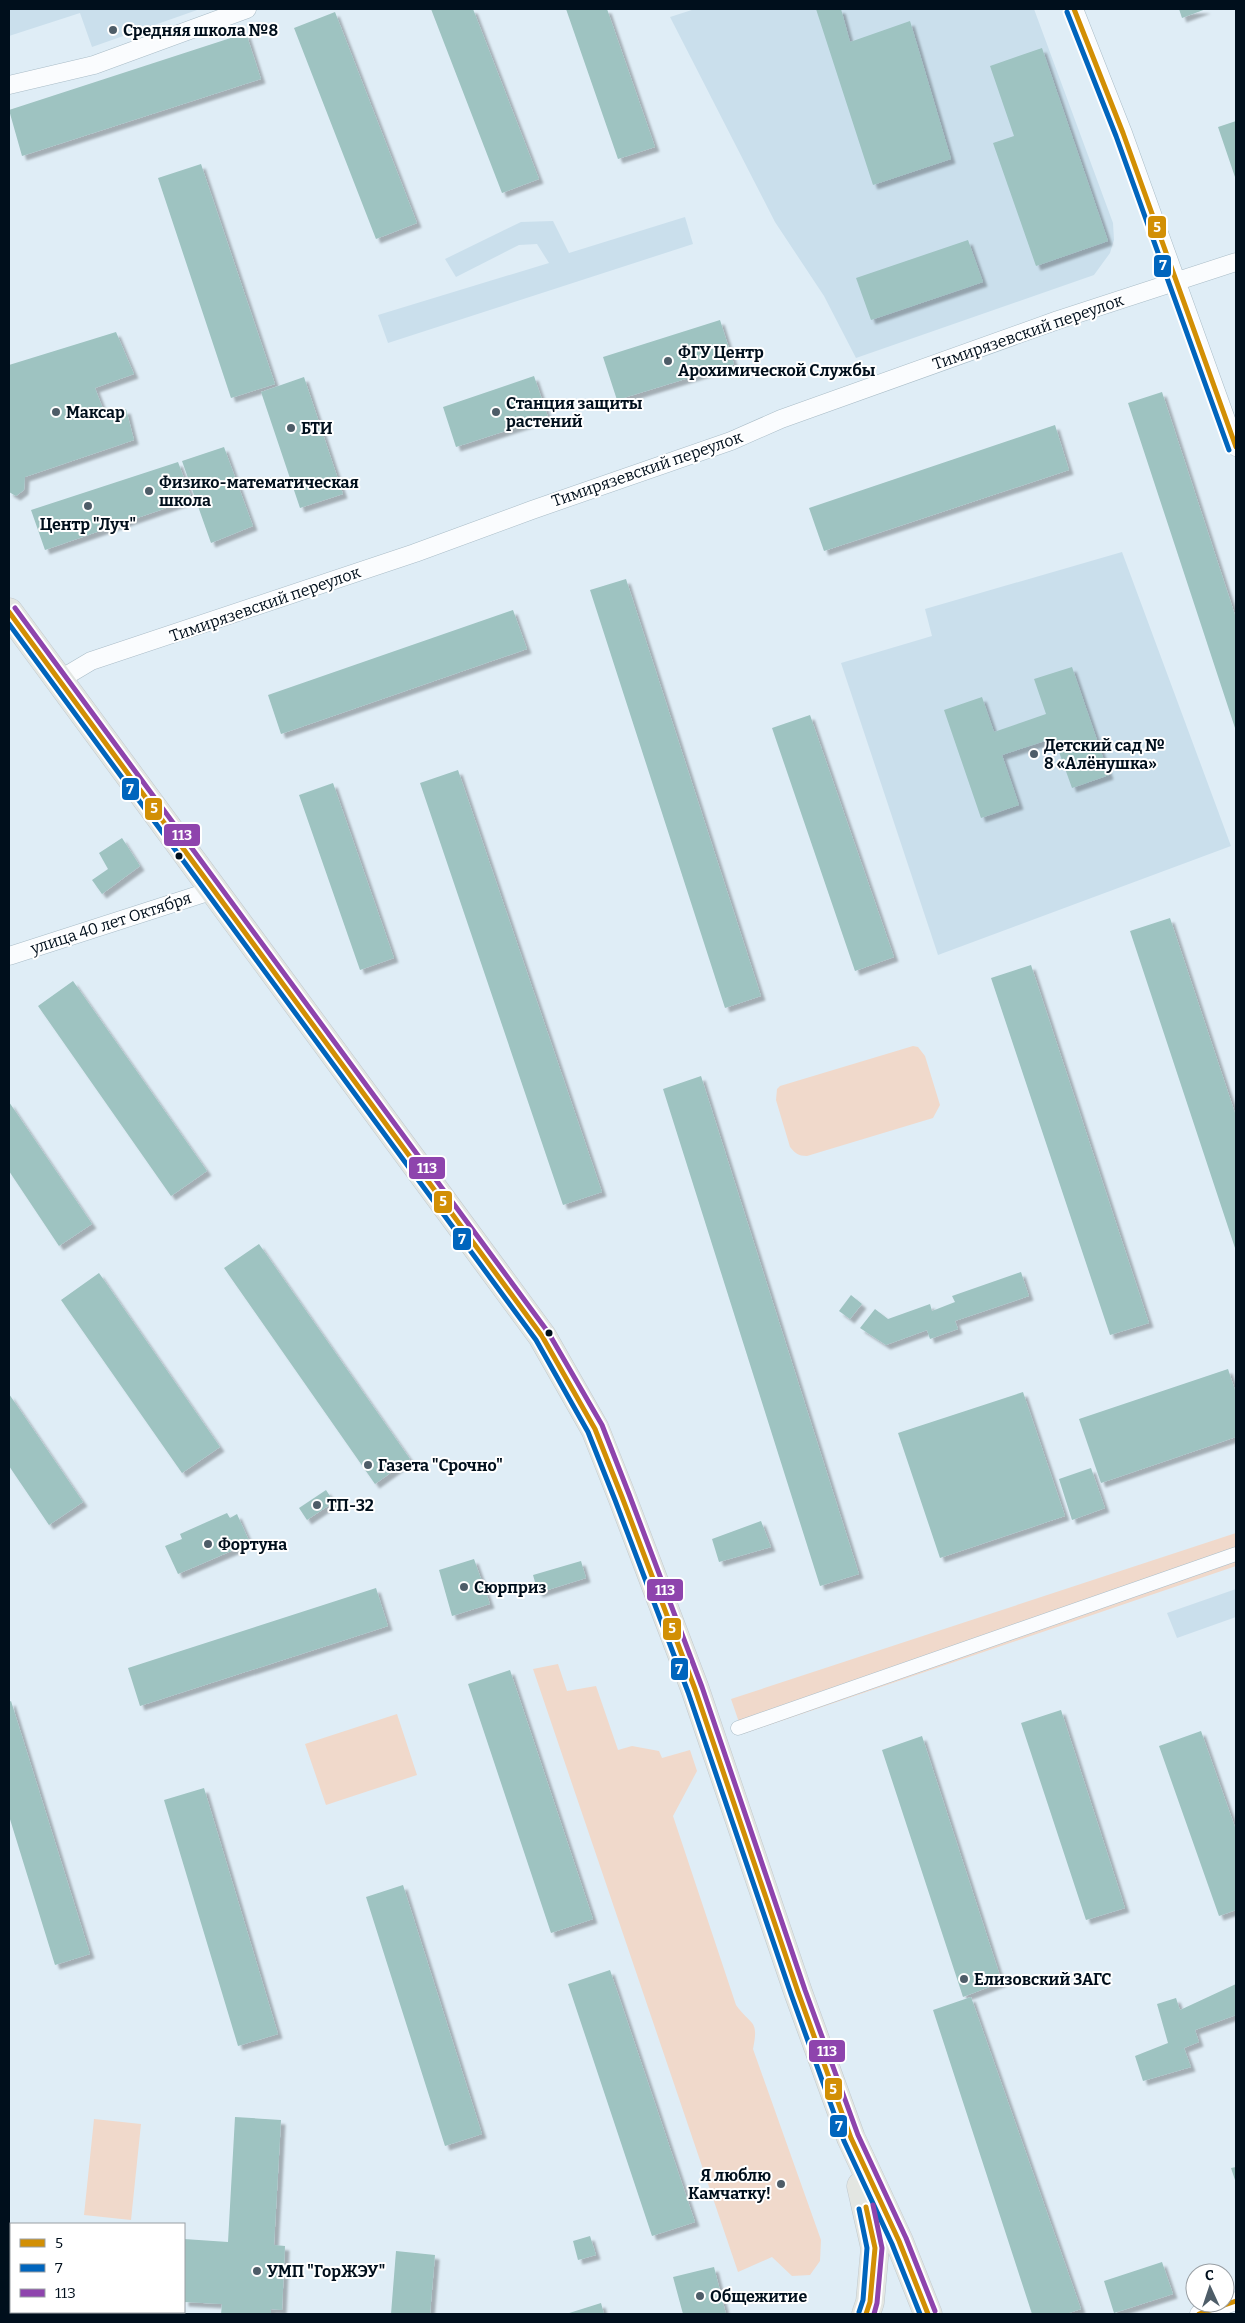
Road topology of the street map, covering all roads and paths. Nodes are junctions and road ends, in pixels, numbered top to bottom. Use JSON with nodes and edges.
{"nodes":[{"id":1,"x":247,"y":9,"type":"edge"},
{"id":2,"x":1074,"y":9,"type":"edge"},
{"id":3,"x":9,"y":85,"type":"edge"},
{"id":4,"x":1236,"y":262,"type":"edge"},
{"id":5,"x":1176,"y":282,"type":"junction"},
{"id":6,"x":1236,"y":447,"type":"edge"},
{"id":7,"x":9,"y":612,"type":"edge"},
{"id":8,"x":59,"y":680,"type":"junction"},
{"id":9,"x":214,"y":890,"type":"junction"},
{"id":10,"x":9,"y":956,"type":"edge"},
{"id":11,"x":1236,"y":1554,"type":"edge"},
{"id":12,"x":738,"y":1728,"type":"dead end"},
{"id":13,"x":851,"y":2138,"type":"junction"},
{"id":14,"x":1236,"y":2301,"type":"edge"},
{"id":15,"x":866,"y":2314,"type":"edge"},
{"id":16,"x":928,"y":2314,"type":"edge"},
{"id":17,"x":1199,"y":2314,"type":"edge"}],
"edges":[{"from":1,"to":3,"type":"street"},
{"from":2,"to":5,"type":"street"},
{"from":4,"to":5,"type":"street","name":"Тимирязевский переулок"},
{"from":5,"to":6,"type":"street"},
{"from":5,"to":8,"type":"street","name":"Тимирязевский переулок"},
{"from":7,"to":8,"type":"main road"},
{"from":8,"to":9,"type":"main road"},
{"from":9,"to":10,"type":"street","name":"улица 40 лет Октября"},
{"from":9,"to":13,"type":"main road"},
{"from":11,"to":12,"type":"street"},
{"from":13,"to":15,"type":"main road"},
{"from":13,"to":16,"type":"main road"},
{"from":14,"to":17,"type":"street"}]}
